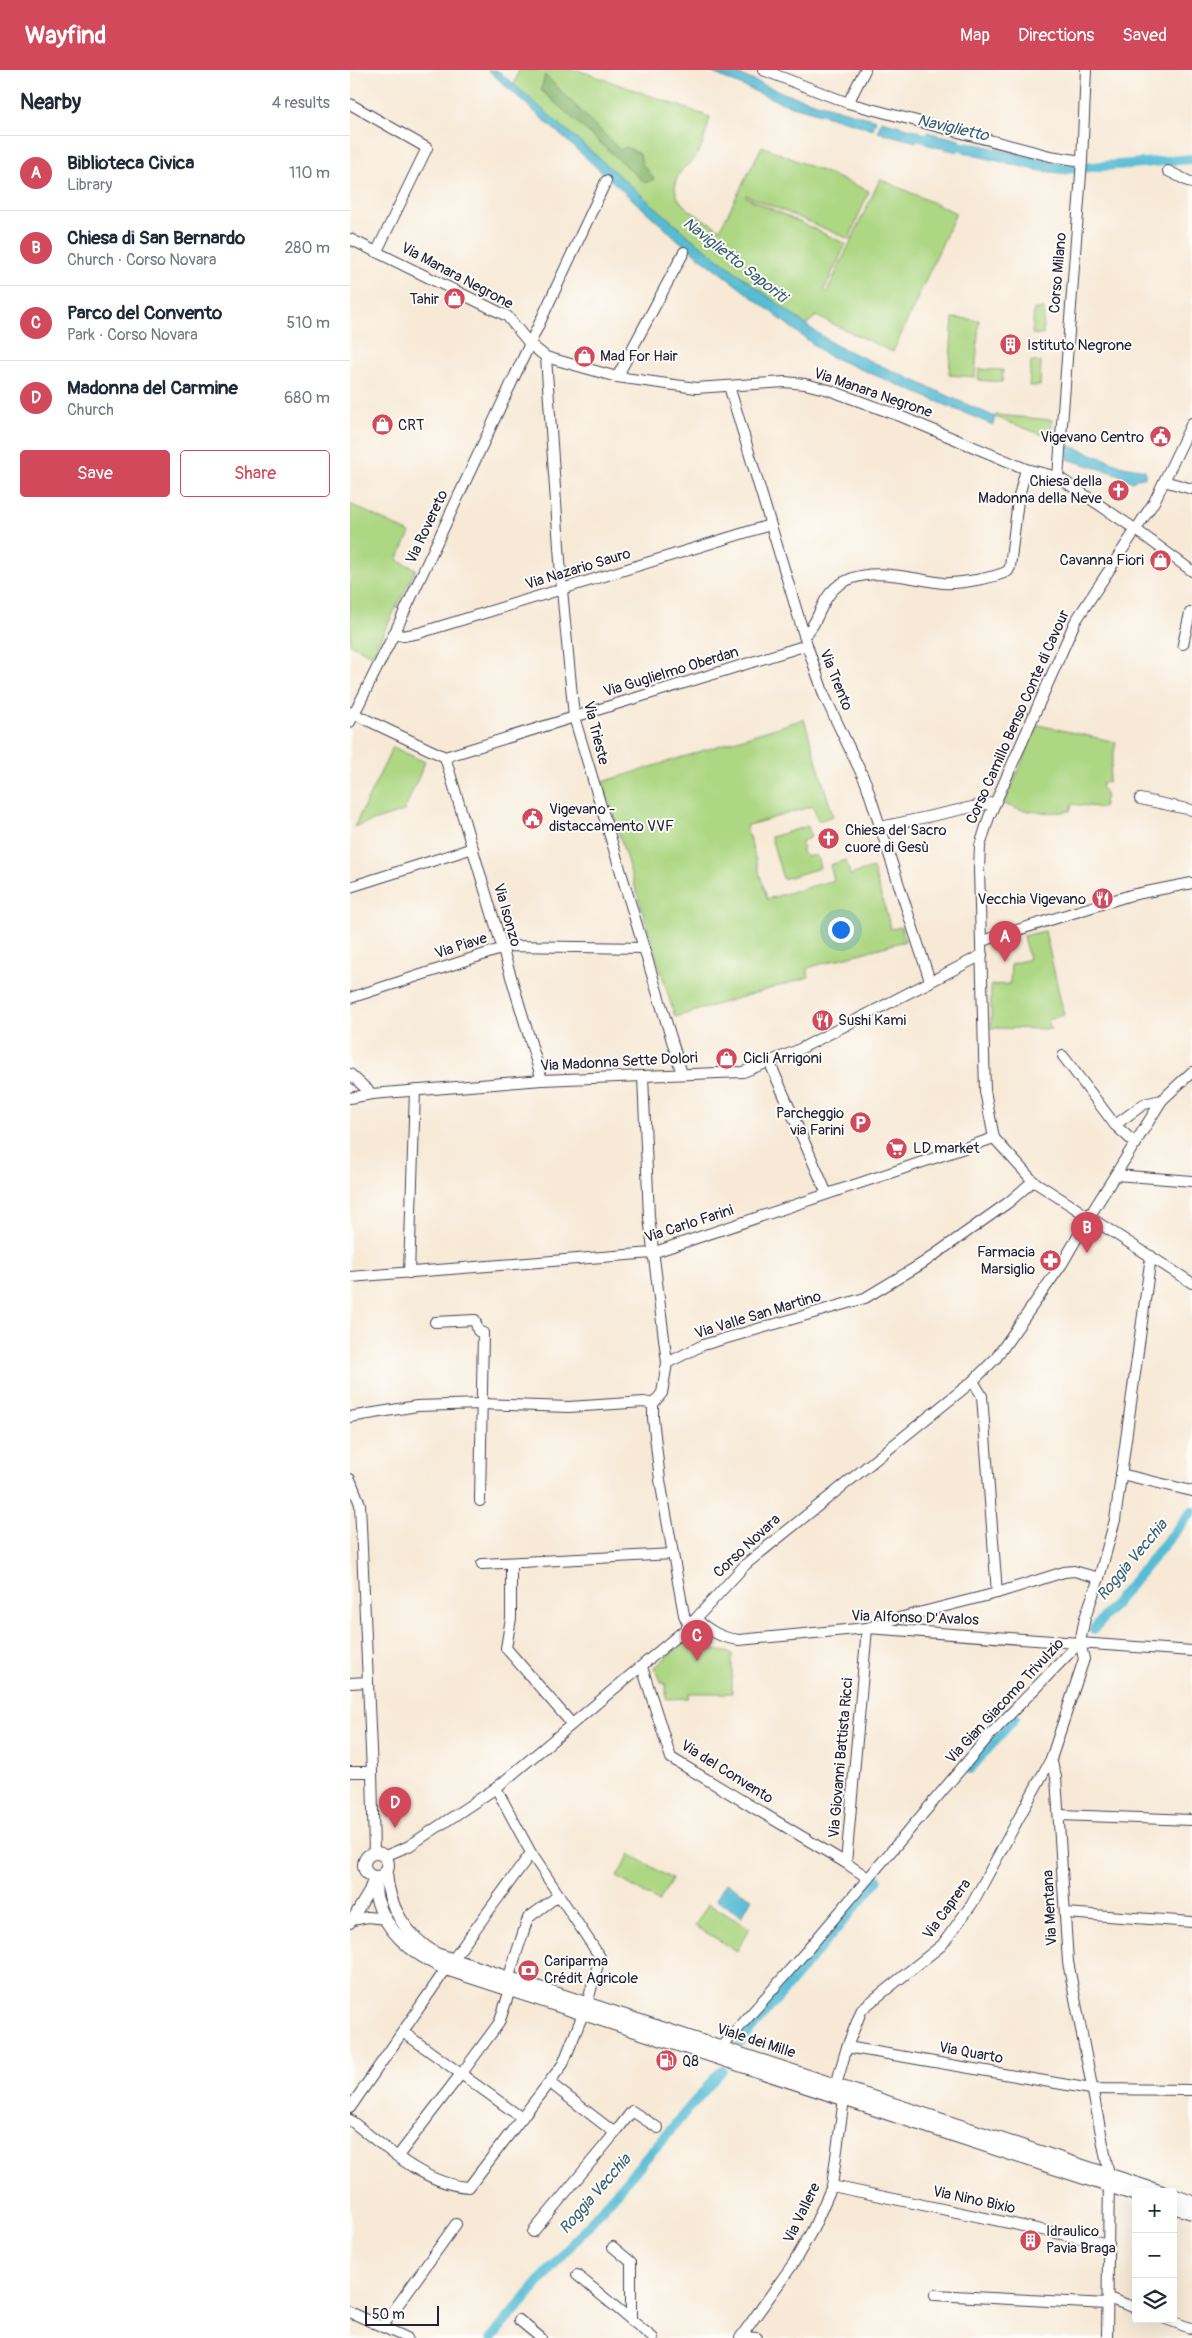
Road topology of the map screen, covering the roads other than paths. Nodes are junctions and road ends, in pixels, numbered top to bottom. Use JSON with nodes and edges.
{"nodes":[{"id":1,"x":763,"y":70,"type":"edge"},
{"id":2,"x":865,"y":70,"type":"edge"},
{"id":3,"x":1086,"y":70,"type":"edge"},
{"id":4,"x":848,"y":103,"type":"junction"},
{"id":5,"x":350,"y":104,"type":"edge"},
{"id":6,"x":1082,"y":162,"type":"junction"},
{"id":7,"x":1168,"y":171,"type":"dead end"},
{"id":8,"x":606,"y":182,"type":"dead end"},
{"id":9,"x":1192,"y":183,"type":"edge"},
{"id":10,"x":350,"y":238,"type":"edge"},
{"id":11,"x":377,"y":251,"type":"junction"},
{"id":12,"x":684,"y":252,"type":"dead end"},
{"id":13,"x":530,"y":344,"type":"junction"},
{"id":14,"x":546,"y":357,"type":"junction"},
{"id":15,"x":617,"y":377,"type":"junction"},
{"id":16,"x":729,"y":386,"type":"junction"},
{"id":17,"x":1192,"y":423,"type":"edge"},
{"id":18,"x":1026,"y":469,"type":"junction"},
{"id":19,"x":1058,"y":477,"type":"junction"},
{"id":20,"x":1164,"y":481,"type":"junction"},
{"id":21,"x":1192,"y":489,"type":"edge"},
{"id":22,"x":770,"y":525,"type":"junction"},
{"id":23,"x":1135,"y":529,"type":"junction"},
{"id":24,"x":1192,"y":571,"type":"edge"},
{"id":25,"x":562,"y":590,"type":"junction"},
{"id":26,"x":1192,"y":613,"type":"edge"},
{"id":27,"x":394,"y":634,"type":"junction"},
{"id":28,"x":805,"y":641,"type":"junction"},
{"id":29,"x":1184,"y":644,"type":"dead end"},
{"id":30,"x":351,"y":716,"type":"edge"},
{"id":31,"x":574,"y":717,"type":"junction"},
{"id":32,"x":445,"y":757,"type":"junction"},
{"id":33,"x":1140,"y":799,"type":"dead end"},
{"id":34,"x":995,"y":802,"type":"junction"},
{"id":35,"x":1192,"y":810,"type":"edge"},
{"id":36,"x":882,"y":827,"type":"junction"},
{"id":37,"x":473,"y":848,"type":"junction"},
{"id":38,"x":1192,"y":883,"type":"edge"},
{"id":39,"x":350,"y":888,"type":"edge"},
{"id":40,"x":982,"y":942,"type":"junction"},
{"id":41,"x":644,"y":948,"type":"junction"},
{"id":42,"x":501,"y":949,"type":"junction"},
{"id":43,"x":982,"y":955,"type":"junction"},
{"id":44,"x":930,"y":981,"type":"junction"},
{"id":45,"x":350,"y":998,"type":"edge"},
{"id":46,"x":1064,"y":1056,"type":"dead end"},
{"id":47,"x":769,"y":1061,"type":"junction"},
{"id":48,"x":1192,"y":1072,"type":"edge"},
{"id":49,"x":350,"y":1074,"type":"edge"},
{"id":50,"x":682,"y":1074,"type":"junction"},
{"id":51,"x":643,"y":1076,"type":"junction"},
{"id":52,"x":542,"y":1080,"type":"junction"},
{"id":53,"x":415,"y":1090,"type":"junction"},
{"id":54,"x":372,"y":1094,"type":"junction"},
{"id":55,"x":350,"y":1098,"type":"edge"},
{"id":56,"x":1162,"y":1100,"type":"junction"},
{"id":57,"x":1115,"y":1125,"type":"junction"},
{"id":58,"x":994,"y":1138,"type":"junction"},
{"id":59,"x":1136,"y":1144,"type":"junction"},
{"id":60,"x":1116,"y":1175,"type":"junction"},
{"id":61,"x":1033,"y":1181,"type":"junction"},
{"id":62,"x":1192,"y":1181,"type":"edge"},
{"id":63,"x":827,"y":1194,"type":"junction"},
{"id":64,"x":1089,"y":1217,"type":"junction"},
{"id":65,"x":652,"y":1253,"type":"junction"},
{"id":66,"x":1151,"y":1256,"type":"junction"},
{"id":67,"x":409,"y":1272,"type":"junction"},
{"id":68,"x":350,"y":1277,"type":"edge"},
{"id":69,"x":1192,"y":1283,"type":"edge"},
{"id":70,"x":435,"y":1322,"type":"dead end"},
{"id":71,"x":667,"y":1363,"type":"junction"},
{"id":72,"x":973,"y":1381,"type":"junction"},
{"id":73,"x":482,"y":1404,"type":"junction"},
{"id":74,"x":653,"y":1404,"type":"junction"},
{"id":75,"x":350,"y":1416,"type":"edge"},
{"id":76,"x":1121,"y":1474,"type":"junction"},
{"id":77,"x":350,"y":1479,"type":"edge"},
{"id":78,"x":1192,"y":1491,"type":"edge"},
{"id":79,"x":480,"y":1501,"type":"dead end"},
{"id":80,"x":355,"y":1504,"type":"edge"},
{"id":81,"x":673,"y":1554,"type":"junction"},
{"id":82,"x":511,"y":1563,"type":"junction"},
{"id":83,"x":482,"y":1564,"type":"dead end"},
{"id":84,"x":1100,"y":1578,"type":"junction"},
{"id":85,"x":997,"y":1593,"type":"junction"},
{"id":86,"x":693,"y":1623,"type":"junction"},
{"id":87,"x":867,"y":1628,"type":"junction"},
{"id":88,"x":1080,"y":1642,"type":"junction"},
{"id":89,"x":1192,"y":1651,"type":"edge"},
{"id":90,"x":642,"y":1667,"type":"junction"},
{"id":91,"x":368,"y":1682,"type":"junction"},
{"id":92,"x":350,"y":1683,"type":"edge"},
{"id":93,"x":572,"y":1724,"type":"junction"},
{"id":94,"x":1051,"y":1759,"type":"junction"},
{"id":95,"x":350,"y":1772,"type":"edge"},
{"id":96,"x":372,"y":1772,"type":"junction"},
{"id":97,"x":496,"y":1788,"type":"junction"},
{"id":98,"x":1060,"y":1816,"type":"junction"},
{"id":99,"x":1192,"y":1820,"type":"edge"},
{"id":100,"x":532,"y":1853,"type":"junction"},
{"id":101,"x":379,"y":1854,"type":"junction"},
{"id":102,"x":846,"y":1863,"type":"junction"},
{"id":103,"x":357,"y":1865,"type":"edge"},
{"id":104,"x":378,"y":1875,"type":"junction"},
{"id":105,"x":868,"y":1878,"type":"junction"},
{"id":106,"x":559,"y":1895,"type":"junction"},
{"id":107,"x":1065,"y":1913,"type":"junction"},
{"id":108,"x":386,"y":1919,"type":"junction"},
{"id":109,"x":351,"y":1922,"type":"edge"},
{"id":110,"x":1192,"y":1922,"type":"edge"},
{"id":111,"x":450,"y":1964,"type":"junction"},
{"id":112,"x":509,"y":1984,"type":"junction"},
{"id":113,"x":585,"y":2008,"type":"junction"},
{"id":114,"x":403,"y":2032,"type":"junction"},
{"id":115,"x":847,"y":2047,"type":"junction"},
{"id":116,"x":727,"y":2055,"type":"junction"},
{"id":117,"x":462,"y":2071,"type":"junction"},
{"id":118,"x":550,"y":2083,"type":"junction"},
{"id":119,"x":836,"y":2085,"type":"junction"},
{"id":120,"x":1091,"y":2090,"type":"junction"},
{"id":121,"x":1192,"y":2090,"type":"edge"},
{"id":122,"x":844,"y":2098,"type":"junction"},
{"id":123,"x":350,"y":2108,"type":"edge"},
{"id":124,"x":522,"y":2118,"type":"junction"},
{"id":125,"x":350,"y":2120,"type":"edge"},
{"id":126,"x":658,"y":2128,"type":"dead end"},
{"id":127,"x":615,"y":2133,"type":"junction"},
{"id":128,"x":398,"y":2156,"type":"junction"},
{"id":129,"x":1109,"y":2180,"type":"junction"},
{"id":130,"x":832,"y":2186,"type":"junction"},
{"id":131,"x":1144,"y":2188,"type":"edge"},
{"id":132,"x":1132,"y":2193,"type":"edge"},
{"id":133,"x":1177,"y":2197,"type":"edge"},
{"id":134,"x":1192,"y":2202,"type":"edge"},
{"id":135,"x":1177,"y":2208,"type":"edge"},
{"id":136,"x":1192,"y":2213,"type":"edge"},
{"id":137,"x":456,"y":2224,"type":"dead end"},
{"id":138,"x":533,"y":2232,"type":"dead end"},
{"id":139,"x":1109,"y":2244,"type":"junction"},
{"id":140,"x":613,"y":2247,"type":"dead end"},
{"id":141,"x":577,"y":2275,"type":"dead end"},
{"id":142,"x":935,"y":2295,"type":"dead end"},
{"id":143,"x":1108,"y":2301,"type":"junction"},
{"id":144,"x":1132,"y":2307,"type":"edge"},
{"id":145,"x":350,"y":2312,"type":"edge"},
{"id":146,"x":519,"y":2320,"type":"dead end"},
{"id":147,"x":631,"y":2320,"type":"junction"},
{"id":148,"x":1177,"y":2323,"type":"edge"},
{"id":149,"x":382,"y":2327,"type":"junction"},
{"id":150,"x":1190,"y":2328,"type":"dead end"},
{"id":151,"x":741,"y":2337,"type":"edge"},
{"id":152,"x":407,"y":2338,"type":"edge"},
{"id":153,"x":541,"y":2338,"type":"edge"},
{"id":154,"x":653,"y":2338,"type":"edge"},
{"id":155,"x":757,"y":2338,"type":"edge"},
{"id":156,"x":1106,"y":2338,"type":"edge"}],
"edges":[{"from":1,"to":4,"type":"street"},
{"from":2,"to":4,"type":"street"},
{"from":3,"to":6,"type":"street","name":"Corso Milano"},
{"from":4,"to":6,"type":"street"},
{"from":5,"to":11,"type":"street"},
{"from":6,"to":19,"type":"street","name":"Corso Milano"},
{"from":7,"to":9,"type":"street"},
{"from":8,"to":13,"type":"street","name":"Via Rovereto"},
{"from":10,"to":11,"type":"street","name":"Via Manara Negrone"},
{"from":11,"to":13,"type":"street","name":"Via Manara Negrone"},
{"from":12,"to":15,"type":"street"},
{"from":13,"to":14,"type":"street","name":"Via Manara Negrone"},
{"from":13,"to":27,"type":"street","name":"Via Rovereto"},
{"from":14,"to":15,"type":"street","name":"Via Manara Negrone"},
{"from":14,"to":25,"type":"street","name":"Via Trieste"},
{"from":15,"to":16,"type":"street","name":"Via Manara Negrone"},
{"from":16,"to":18,"type":"street","name":"Via Manara Negrone"},
{"from":16,"to":22,"type":"street","name":"Via Trento"},
{"from":17,"to":20,"type":"street","name":"Corso Camillo Benso Conte di Cavour"},
{"from":18,"to":19,"type":"street","name":"Via Manara Negrone"},
{"from":18,"to":28,"type":"street"},
{"from":19,"to":23,"type":"street","name":"Via Manara Negrone"},
{"from":20,"to":21,"type":"street"},
{"from":20,"to":23,"type":"street","name":"Corso Camillo Benso Conte di Cavour"},
{"from":22,"to":25,"type":"street","name":"Via Nazario Sauro"},
{"from":22,"to":28,"type":"street","name":"Via Trento"},
{"from":23,"to":24,"type":"street","name":"Via Manara Negrone"},
{"from":23,"to":34,"type":"street","name":"Corso Camillo Benso Conte di Cavour"},
{"from":25,"to":27,"type":"street","name":"Via Nazario Sauro"},
{"from":25,"to":31,"type":"street","name":"Via Trieste"},
{"from":26,"to":29,"type":"street"},
{"from":27,"to":30,"type":"street","name":"Via Rovereto"},
{"from":28,"to":31,"type":"street","name":"Via Guglielmo Oberdan"},
{"from":28,"to":36,"type":"street","name":"Via Trento"},
{"from":30,"to":32,"type":"street"},
{"from":31,"to":32,"type":"street","name":"Via Guglielmo Oberdan"},
{"from":31,"to":41,"type":"street","name":"Via Trieste"},
{"from":32,"to":37,"type":"street","name":"Via Isonzo"},
{"from":33,"to":35,"type":"street"},
{"from":34,"to":36,"type":"street"},
{"from":34,"to":40,"type":"street","name":"Corso Camillo Benso Conte di Cavour"},
{"from":36,"to":44,"type":"street","name":"Via Trento"},
{"from":37,"to":39,"type":"street"},
{"from":37,"to":42,"type":"street","name":"Via Isonzo"},
{"from":38,"to":40,"type":"street"},
{"from":40,"to":43,"type":"street","name":"Corso Camillo Benso Conte di Cavour"},
{"from":41,"to":42,"type":"street","name":"Via Piave"},
{"from":41,"to":50,"type":"street","name":"Via Trieste"},
{"from":42,"to":45,"type":"street","name":"Via Piave"},
{"from":42,"to":52,"type":"street","name":"Via Isonzo"},
{"from":43,"to":44,"type":"street","name":"Via Madonna Sette Dolori"},
{"from":43,"to":58,"type":"street","name":"Corso Camillo Benso Conte di Cavour"},
{"from":44,"to":47,"type":"street","name":"Via Madonna Sette Dolori"},
{"from":46,"to":57,"type":"street"},
{"from":47,"to":50,"type":"street","name":"Via Madonna Sette Dolori"},
{"from":47,"to":63,"type":"street"},
{"from":48,"to":56,"type":"street"},
{"from":49,"to":54,"type":"street"},
{"from":50,"to":51,"type":"street","name":"Via Madonna Sette Dolori"},
{"from":51,"to":52,"type":"street","name":"Via Madonna Sette Dolori"},
{"from":51,"to":65,"type":"street"},
{"from":52,"to":53,"type":"street","name":"Via Madonna Sette Dolori"},
{"from":53,"to":54,"type":"street","name":"Via Madonna Sette Dolori"},
{"from":53,"to":67,"type":"street"},
{"from":54,"to":55,"type":"street","name":"Via Madonna Sette Dolori"},
{"from":56,"to":57,"type":"street"},
{"from":56,"to":59,"type":"street","name":"Corso Novara"},
{"from":57,"to":59,"type":"street"},
{"from":58,"to":61,"type":"street"},
{"from":58,"to":63,"type":"street","name":"Via Carlo Farini"},
{"from":59,"to":60,"type":"street","name":"Corso Novara"},
{"from":60,"to":62,"type":"street"},
{"from":60,"to":64,"type":"street","name":"Corso Novara"},
{"from":61,"to":64,"type":"street"},
{"from":61,"to":71,"type":"street","name":"Via Valle San Martino"},
{"from":63,"to":65,"type":"street","name":"Via Carlo Farini"},
{"from":64,"to":66,"type":"street"},
{"from":64,"to":72,"type":"street","name":"Corso Novara"},
{"from":65,"to":67,"type":"street","name":"Via Carlo Farini"},
{"from":65,"to":71,"type":"street"},
{"from":66,"to":69,"type":"street"},
{"from":66,"to":76,"type":"street","name":"Via Gian Giacomo Trivulzio"},
{"from":67,"to":68,"type":"street","name":"Via Carlo Farini"},
{"from":70,"to":73,"type":"street"},
{"from":71,"to":74,"type":"street"},
{"from":72,"to":85,"type":"street"},
{"from":72,"to":86,"type":"street","name":"Corso Novara"},
{"from":73,"to":74,"type":"street"},
{"from":73,"to":75,"type":"street"},
{"from":73,"to":79,"type":"street"},
{"from":74,"to":81,"type":"street"},
{"from":76,"to":78,"type":"street"},
{"from":76,"to":84,"type":"street","name":"Via Gian Giacomo Trivulzio"},
{"from":77,"to":80,"type":"street"},
{"from":80,"to":91,"type":"street"},
{"from":81,"to":82,"type":"street"},
{"from":81,"to":86,"type":"street"},
{"from":82,"to":83,"type":"street"},
{"from":82,"to":93,"type":"street"},
{"from":84,"to":85,"type":"street"},
{"from":84,"to":88,"type":"street","name":"Via Gian Giacomo Trivulzio"},
{"from":85,"to":87,"type":"street"},
{"from":86,"to":87,"type":"street","name":"Via Alfonso D'Avalos"},
{"from":86,"to":90,"type":"street","name":"Corso Novara"},
{"from":87,"to":88,"type":"street","name":"Via Alfonso D'Avalos"},
{"from":87,"to":102,"type":"street","name":"Via Giovanni Battista Ricci"},
{"from":88,"to":89,"type":"street","name":"Via Alfonso D'Avalos"},
{"from":88,"to":94,"type":"street"},
{"from":88,"to":105,"type":"street","name":"Via Gian Giacomo Trivulzio"},
{"from":90,"to":93,"type":"street","name":"Corso Novara"},
{"from":90,"to":102,"type":"street","name":"Via del Convento"},
{"from":91,"to":92,"type":"street"},
{"from":91,"to":96,"type":"street"},
{"from":93,"to":97,"type":"street","name":"Corso Novara"},
{"from":94,"to":98,"type":"street","name":"Via Mentana"},
{"from":94,"to":115,"type":"street","name":"Via Caprera"},
{"from":95,"to":96,"type":"street"},
{"from":96,"to":101,"type":"street"},
{"from":97,"to":100,"type":"street"},
{"from":97,"to":101,"type":"street","name":"Corso Novara"},
{"from":98,"to":99,"type":"street"},
{"from":98,"to":107,"type":"street","name":"Via Mentana"},
{"from":100,"to":106,"type":"street"},
{"from":100,"to":111,"type":"street"},
{"from":101,"to":103,"type":"main road"},
{"from":101,"to":104,"type":"main road"},
{"from":102,"to":105,"type":"street"},
{"from":103,"to":104,"type":"main road"},
{"from":104,"to":108,"type":"main road","name":"Viale dei Mille"},
{"from":104,"to":109,"type":"street"},
{"from":104,"to":111,"type":"main road","name":"Viale dei Mille"},
{"from":105,"to":116,"type":"street","name":"Via Gian Giacomo Trivulzio"},
{"from":106,"to":112,"type":"street"},
{"from":106,"to":113,"type":"street"},
{"from":107,"to":110,"type":"street"},
{"from":107,"to":120,"type":"street","name":"Via Mentana"},
{"from":108,"to":109,"type":"street"},
{"from":108,"to":111,"type":"main road","name":"Viale dei Mille"},
{"from":111,"to":112,"type":"main road","name":"Viale dei Mille"},
{"from":111,"to":114,"type":"street"},
{"from":112,"to":113,"type":"main road","name":"Viale dei Mille"},
{"from":112,"to":117,"type":"street"},
{"from":113,"to":116,"type":"main road","name":"Viale dei Mille"},
{"from":113,"to":118,"type":"street"},
{"from":114,"to":117,"type":"street"},
{"from":114,"to":123,"type":"street"},
{"from":115,"to":119,"type":"street","name":"Via Caprera"},
{"from":115,"to":120,"type":"street","name":"Via Quarto"},
{"from":116,"to":119,"type":"main road","name":"Viale dei Mille"},
{"from":116,"to":122,"type":"main road","name":"Viale dei Mille"},
{"from":117,"to":124,"type":"street"},
{"from":117,"to":128,"type":"street"},
{"from":118,"to":124,"type":"street"},
{"from":118,"to":127,"type":"street"},
{"from":119,"to":122,"type":"street"},
{"from":119,"to":129,"type":"main road","name":"Viale dei Mille"},
{"from":120,"to":121,"type":"street","name":"Via Quarto"},
{"from":120,"to":129,"type":"street","name":"Via Mentana"},
{"from":122,"to":129,"type":"main road","name":"Viale dei Mille"},
{"from":122,"to":130,"type":"street","name":"Via Vallere"},
{"from":124,"to":128,"type":"street"},
{"from":125,"to":128,"type":"street"},
{"from":126,"to":127,"type":"street"},
{"from":127,"to":138,"type":"street"},
{"from":129,"to":131,"type":"main road","name":"Viale dei Mille"},
{"from":129,"to":132,"type":"main road","name":"Viale dei Mille"},
{"from":129,"to":139,"type":"street","name":"Via Mentana"},
{"from":130,"to":139,"type":"street","name":"Via Nino Bixio"},
{"from":130,"to":151,"type":"street","name":"Via Vallere"},
{"from":133,"to":134,"type":"main road"},
{"from":135,"to":136,"type":"main road"},
{"from":137,"to":149,"type":"street"},
{"from":139,"to":143,"type":"street","name":"Via Mentana"},
{"from":140,"to":147,"type":"street"},
{"from":141,"to":147,"type":"street"},
{"from":142,"to":143,"type":"street"},
{"from":143,"to":144,"type":"street"},
{"from":143,"to":156,"type":"street","name":"Via Mentana"},
{"from":145,"to":149,"type":"street"},
{"from":146,"to":153,"type":"street"},
{"from":147,"to":154,"type":"street"},
{"from":148,"to":150,"type":"street"},
{"from":149,"to":152,"type":"street"},
{"from":151,"to":155,"type":"street"}]}
